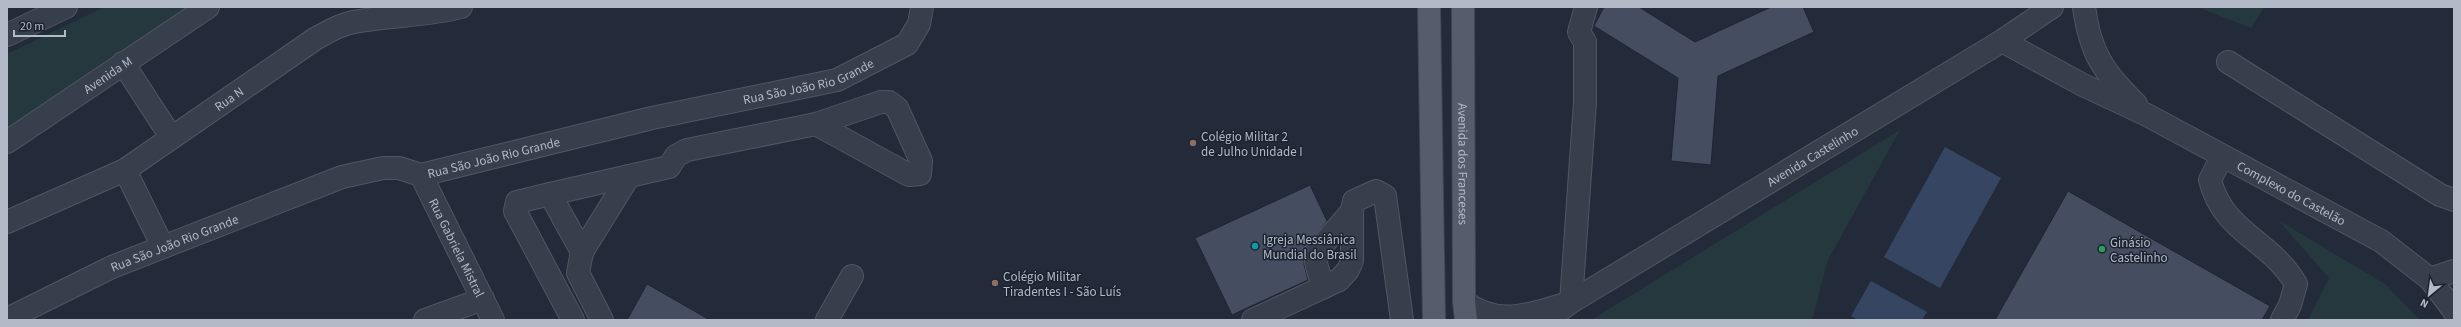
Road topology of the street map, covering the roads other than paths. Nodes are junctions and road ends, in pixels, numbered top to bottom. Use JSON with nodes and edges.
{"nodes":[{"id":1,"x":66,"y":7,"type":"edge"},
{"id":2,"x":208,"y":7,"type":"edge"},
{"id":3,"x":461,"y":7,"type":"edge"},
{"id":4,"x":922,"y":7,"type":"edge"},
{"id":5,"x":1430,"y":7,"type":"edge"},
{"id":6,"x":1463,"y":7,"type":"edge"},
{"id":7,"x":1586,"y":7,"type":"edge"},
{"id":8,"x":2052,"y":7,"type":"edge"},
{"id":9,"x":2084,"y":7,"type":"edge"},
{"id":10,"x":7,"y":35,"type":"edge"},
{"id":11,"x":2002,"y":42,"type":"junction"},
{"id":12,"x":2228,"y":62,"type":"dead end"},
{"id":13,"x":123,"y":64,"type":"junction"},
{"id":14,"x":2147,"y":115,"type":"junction"},
{"id":15,"x":816,"y":124,"type":"dead end"},
{"id":16,"x":170,"y":138,"type":"junction"},
{"id":17,"x":7,"y":142,"type":"edge"},
{"id":18,"x":2222,"y":156,"type":"junction"},
{"id":19,"x":125,"y":170,"type":"junction"},
{"id":20,"x":421,"y":174,"type":"junction"},
{"id":21,"x":629,"y":176,"type":"junction"},
{"id":22,"x":550,"y":194,"type":"junction"},
{"id":23,"x":2454,"y":200,"type":"edge"},
{"id":24,"x":1352,"y":210,"type":"junction"},
{"id":25,"x":7,"y":222,"type":"edge"},
{"id":26,"x":163,"y":247,"type":"junction"},
{"id":27,"x":582,"y":252,"type":"junction"},
{"id":28,"x":2454,"y":271,"type":"edge"},
{"id":29,"x":852,"y":276,"type":"dead end"},
{"id":30,"x":2430,"y":279,"type":"junction"},
{"id":31,"x":1324,"y":287,"type":"junction"},
{"id":32,"x":483,"y":299,"type":"junction"},
{"id":33,"x":1571,"y":302,"type":"junction"},
{"id":34,"x":1465,"y":310,"type":"edge"},
{"id":35,"x":2454,"y":312,"type":"edge"},
{"id":36,"x":7,"y":319,"type":"edge"},
{"id":37,"x":425,"y":320,"type":"edge"},
{"id":38,"x":493,"y":320,"type":"edge"},
{"id":39,"x":574,"y":320,"type":"edge"},
{"id":40,"x":602,"y":320,"type":"edge"},
{"id":41,"x":827,"y":320,"type":"edge"},
{"id":42,"x":1253,"y":320,"type":"edge"},
{"id":43,"x":1402,"y":320,"type":"edge"},
{"id":44,"x":1434,"y":320,"type":"edge"},
{"id":45,"x":1547,"y":320,"type":"edge"},
{"id":46,"x":2282,"y":320,"type":"edge"}],
"edges":[{"from":1,"to":10,"type":"street"},
{"from":2,"to":13,"type":"street","name":"Avenida M"},
{"from":3,"to":16,"type":"street","name":"Rua N"},
{"from":4,"to":20,"type":"street","name":"Rua São João Rio Grande"},
{"from":5,"to":44,"type":"main road"},
{"from":6,"to":34,"type":"main road","name":"Avenida dos Franceses"},
{"from":7,"to":33,"type":"street"},
{"from":8,"to":11,"type":"street","name":"Avenida Castelinho"},
{"from":9,"to":14,"type":"street","name":"Complexo do Castelão"},
{"from":11,"to":14,"type":"street","name":"Complexo do Castelão"},
{"from":11,"to":33,"type":"street","name":"Avenida Castelinho"},
{"from":12,"to":23,"type":"street"},
{"from":13,"to":16,"type":"street"},
{"from":13,"to":17,"type":"street","name":"Avenida M"},
{"from":14,"to":18,"type":"street","name":"Complexo do Castelão"},
{"from":15,"to":21,"type":"street"},
{"from":16,"to":19,"type":"street","name":"Rua N"},
{"from":18,"to":30,"type":"street","name":"Complexo do Castelão"},
{"from":18,"to":46,"type":"street"},
{"from":19,"to":25,"type":"street","name":"Rua N"},
{"from":19,"to":26,"type":"street"},
{"from":20,"to":26,"type":"street","name":"Rua São João Rio Grande"},
{"from":20,"to":32,"type":"street","name":"Rua Gabriela Mistral"},
{"from":21,"to":22,"type":"street"},
{"from":21,"to":27,"type":"street"},
{"from":22,"to":27,"type":"street"},
{"from":22,"to":39,"type":"street"},
{"from":24,"to":31,"type":"street"},
{"from":24,"to":31,"type":"street"},
{"from":24,"to":43,"type":"street"},
{"from":26,"to":36,"type":"street","name":"Rua São João Rio Grande"},
{"from":27,"to":40,"type":"street"},
{"from":28,"to":30,"type":"street"},
{"from":29,"to":41,"type":"street"},
{"from":30,"to":35,"type":"street","name":"Complexo do Castelão"},
{"from":31,"to":42,"type":"street"},
{"from":32,"to":37,"type":"street"},
{"from":32,"to":38,"type":"street","name":"Rua Gabriela Mistral"},
{"from":33,"to":34,"type":"street","name":"Avenida Castelinho"},
{"from":33,"to":45,"type":"street","name":"Avenida Castelinho"}]}
